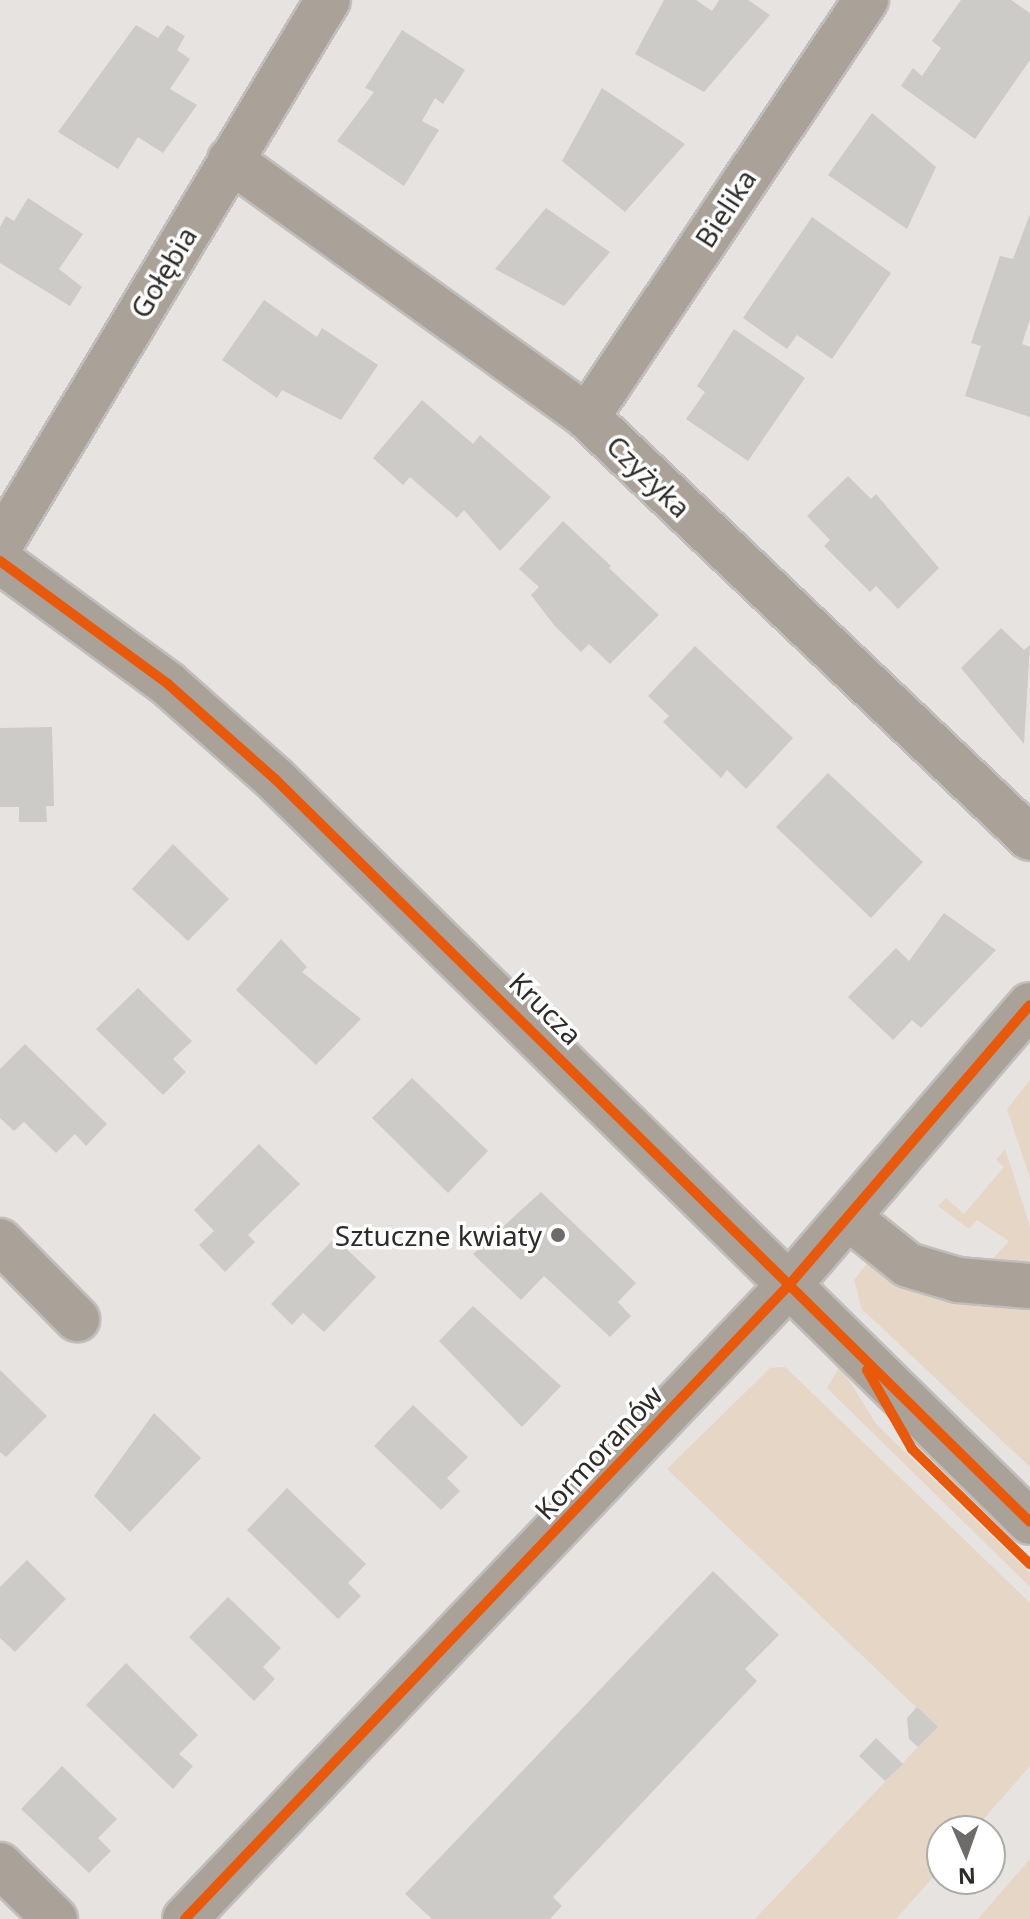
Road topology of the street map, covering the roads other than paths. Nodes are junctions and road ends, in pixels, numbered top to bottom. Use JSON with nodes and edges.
{"nodes":[{"id":1,"x":328,"y":0,"type":"edge"},
{"id":2,"x":866,"y":0,"type":"edge"},
{"id":3,"x":230,"y":160,"type":"junction"},
{"id":4,"x":587,"y":417,"type":"junction"},
{"id":5,"x":0,"y":545,"type":"edge"},
{"id":6,"x":0,"y":561,"type":"edge"},
{"id":7,"x":1030,"y":838,"type":"edge"},
{"id":8,"x":1030,"y":1005,"type":"edge"},
{"id":9,"x":849,"y":1218,"type":"junction"},
{"id":10,"x":0,"y":1241,"type":"edge"},
{"id":11,"x":789,"y":1285,"type":"junction"},
{"id":12,"x":1030,"y":1286,"type":"edge"},
{"id":13,"x":77,"y":1319,"type":"dead end"},
{"id":14,"x":1030,"y":1522,"type":"edge"},
{"id":15,"x":0,"y":1865,"type":"edge"},
{"id":16,"x":55,"y":1919,"type":"edge"},
{"id":17,"x":185,"y":1919,"type":"edge"}],
"edges":[{"from":1,"to":3,"type":"street","name":"Gołębia"},
{"from":2,"to":4,"type":"street","name":"Bielika"},
{"from":3,"to":4,"type":"street","name":"Czyżyka"},
{"from":3,"to":5,"type":"street","name":"Gołębia"},
{"from":4,"to":7,"type":"street","name":"Czyżyka"},
{"from":6,"to":11,"type":"street","name":"Krucza"},
{"from":8,"to":9,"type":"street","name":"Kormoranów"},
{"from":9,"to":11,"type":"street","name":"Kormoranów"},
{"from":9,"to":12,"type":"street"},
{"from":10,"to":13,"type":"street"},
{"from":11,"to":14,"type":"street","name":"Krucza"},
{"from":11,"to":17,"type":"street","name":"Kormoranów"},
{"from":15,"to":16,"type":"street"}]}
